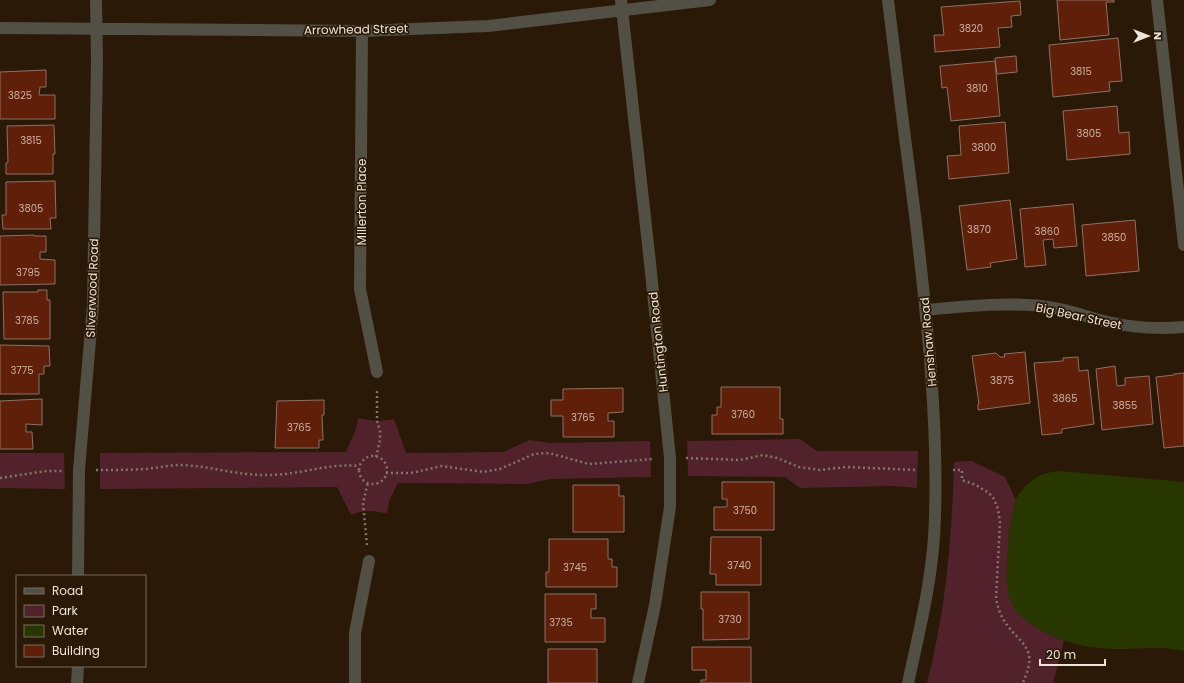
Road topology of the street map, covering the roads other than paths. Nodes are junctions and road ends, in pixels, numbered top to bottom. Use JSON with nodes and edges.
{"nodes":[{"id":1,"x":96,"y":0,"type":"edge"},
{"id":2,"x":710,"y":0,"type":"edge"},
{"id":3,"x":888,"y":0,"type":"edge"},
{"id":4,"x":1157,"y":0,"type":"edge"},
{"id":5,"x":622,"y":5,"type":"edge"},
{"id":6,"x":0,"y":28,"type":"edge"},
{"id":7,"x":96,"y":28,"type":"junction"},
{"id":8,"x":362,"y":31,"type":"junction"},
{"id":9,"x":1184,"y":245,"type":"edge"},
{"id":10,"x":926,"y":310,"type":"junction"},
{"id":11,"x":1184,"y":327,"type":"edge"},
{"id":12,"x":377,"y":372,"type":"road end"},
{"id":13,"x":369,"y":562,"type":"road end"},
{"id":14,"x":78,"y":575,"type":"edge"},
{"id":15,"x":78,"y":667,"type":"edge"},
{"id":16,"x":77,"y":683,"type":"edge"},
{"id":17,"x":355,"y":683,"type":"edge"},
{"id":18,"x":638,"y":683,"type":"edge"},
{"id":19,"x":908,"y":683,"type":"edge"}],
"edges":[{"from":1,"to":7,"type":"street","name":"Silverwood Road"},
{"from":2,"to":5,"type":"street","name":"Arrowhead Street"},
{"from":3,"to":10,"type":"street","name":"Henshaw Road"},
{"from":4,"to":9,"type":"street"},
{"from":5,"to":8,"type":"street","name":"Arrowhead Street"},
{"from":5,"to":18,"type":"street","name":"Huntington Road"},
{"from":6,"to":7,"type":"street","name":"Arrowhead Street"},
{"from":7,"to":8,"type":"street","name":"Arrowhead Street"},
{"from":7,"to":14,"type":"street","name":"Silverwood Road"},
{"from":8,"to":12,"type":"street","name":"Millerton Place"},
{"from":10,"to":11,"type":"street","name":"Big Bear Street"},
{"from":10,"to":19,"type":"street","name":"Henshaw Road"},
{"from":13,"to":17,"type":"street"},
{"from":15,"to":16,"type":"street"}]}
